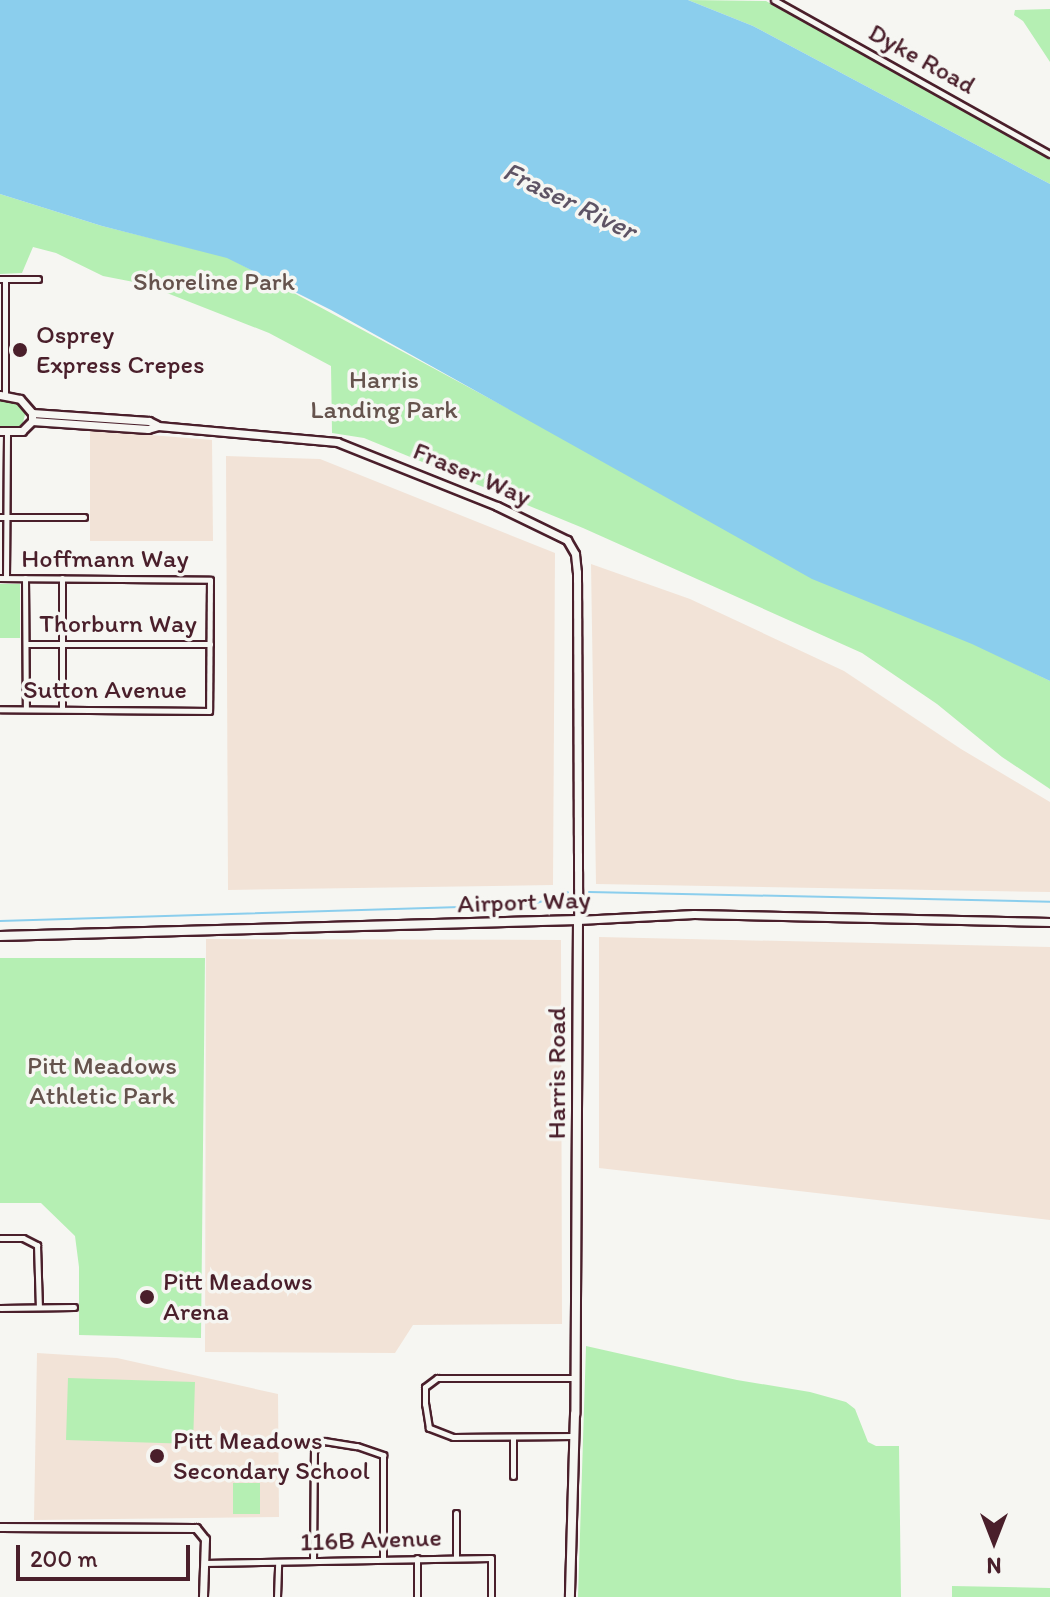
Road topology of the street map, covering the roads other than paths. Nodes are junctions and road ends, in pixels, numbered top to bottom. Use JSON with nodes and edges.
{"nodes":[{"id":1,"x":774,"y":0,"type":"edge"},
{"id":2,"x":1050,"y":154,"type":"edge"},
{"id":3,"x":2,"y":279,"type":"edge"},
{"id":4,"x":38,"y":279,"type":"dead end"},
{"id":5,"x":2,"y":395,"type":"edge"},
{"id":6,"x":32,"y":417,"type":"junction"},
{"id":7,"x":3,"y":432,"type":"edge"},
{"id":8,"x":3,"y":517,"type":"edge"},
{"id":9,"x":84,"y":517,"type":"dead end"},
{"id":10,"x":573,"y":549,"type":"joint"},
{"id":11,"x":3,"y":578,"type":"edge"},
{"id":12,"x":25,"y":578,"type":"junction"},
{"id":13,"x":62,"y":578,"type":"junction"},
{"id":14,"x":26,"y":644,"type":"junction"},
{"id":15,"x":62,"y":644,"type":"junction"},
{"id":16,"x":210,"y":644,"type":"junction"},
{"id":17,"x":0,"y":709,"type":"edge"},
{"id":18,"x":26,"y":709,"type":"junction"},
{"id":19,"x":62,"y":709,"type":"junction"},
{"id":20,"x":578,"y":920,"type":"junction"},
{"id":21,"x":1050,"y":922,"type":"edge"},
{"id":22,"x":0,"y":936,"type":"edge"},
{"id":23,"x":0,"y":1238,"type":"edge"},
{"id":24,"x":39,"y":1307,"type":"junction"},
{"id":25,"x":74,"y":1307,"type":"dead end"},
{"id":26,"x":0,"y":1308,"type":"edge"},
{"id":27,"x":575,"y":1378,"type":"junction"},
{"id":28,"x":575,"y":1436,"type":"junction"},
{"id":29,"x":513,"y":1437,"type":"junction"},
{"id":30,"x":513,"y":1476,"type":"dead end"},
{"id":31,"x":456,"y":1513,"type":"dead end"},
{"id":32,"x":0,"y":1527,"type":"edge"},
{"id":33,"x":383,"y":1557,"type":"junction"},
{"id":34,"x":417,"y":1558,"type":"junction"},
{"id":35,"x":456,"y":1558,"type":"junction"},
{"id":36,"x":313,"y":1561,"type":"junction"},
{"id":37,"x":204,"y":1563,"type":"junction"},
{"id":38,"x":278,"y":1563,"type":"junction"},
{"id":39,"x":203,"y":1597,"type":"edge"},
{"id":40,"x":277,"y":1597,"type":"edge"},
{"id":41,"x":417,"y":1597,"type":"edge"},
{"id":42,"x":491,"y":1597,"type":"edge"},
{"id":43,"x":570,"y":1597,"type":"edge"}],
"edges":[{"from":1,"to":2,"type":"street","name":"Dyke Road"},
{"from":3,"to":4,"type":"street"},
{"from":3,"to":5,"type":"street"},
{"from":5,"to":6,"type":"street"},
{"from":6,"to":7,"type":"street"},
{"from":6,"to":10,"type":"street","name":"Fraser Way"},
{"from":7,"to":8,"type":"street"},
{"from":8,"to":9,"type":"street"},
{"from":8,"to":11,"type":"street"},
{"from":10,"to":20,"type":"street","name":"Harris Road"},
{"from":11,"to":12,"type":"street","name":"Hoffmann Way"},
{"from":12,"to":13,"type":"street","name":"Hoffmann Way"},
{"from":12,"to":14,"type":"street"},
{"from":13,"to":15,"type":"street"},
{"from":13,"to":16,"type":"street","name":"Hoffmann Way"},
{"from":14,"to":15,"type":"street","name":"Thorburn Way"},
{"from":14,"to":18,"type":"street"},
{"from":15,"to":16,"type":"street","name":"Thorburn Way"},
{"from":15,"to":19,"type":"street"},
{"from":16,"to":19,"type":"street","name":"Sutton Avenue"},
{"from":17,"to":18,"type":"street","name":"Sutton Avenue"},
{"from":18,"to":19,"type":"street","name":"Sutton Avenue"},
{"from":20,"to":21,"type":"street","name":"Airport Way"},
{"from":20,"to":22,"type":"main road","name":"Airport Way"},
{"from":20,"to":27,"type":"main road","name":"Harris Road"},
{"from":23,"to":24,"type":"street"},
{"from":24,"to":25,"type":"street"},
{"from":24,"to":26,"type":"street"},
{"from":27,"to":28,"type":"main road","name":"Harris Road"},
{"from":27,"to":29,"type":"street"},
{"from":28,"to":29,"type":"street"},
{"from":28,"to":43,"type":"main road","name":"Harris Road"},
{"from":29,"to":30,"type":"street"},
{"from":31,"to":35,"type":"street"},
{"from":32,"to":37,"type":"street"},
{"from":33,"to":34,"type":"street","name":"116B Avenue"},
{"from":33,"to":36,"type":"street","name":"116B Avenue"},
{"from":33,"to":36,"type":"street"},
{"from":34,"to":35,"type":"street","name":"116B Avenue"},
{"from":34,"to":41,"type":"street"},
{"from":35,"to":42,"type":"street","name":"116B Avenue"},
{"from":36,"to":38,"type":"street","name":"116B Avenue"},
{"from":37,"to":38,"type":"street","name":"116B Avenue"},
{"from":37,"to":39,"type":"street"},
{"from":38,"to":40,"type":"street"}]}
